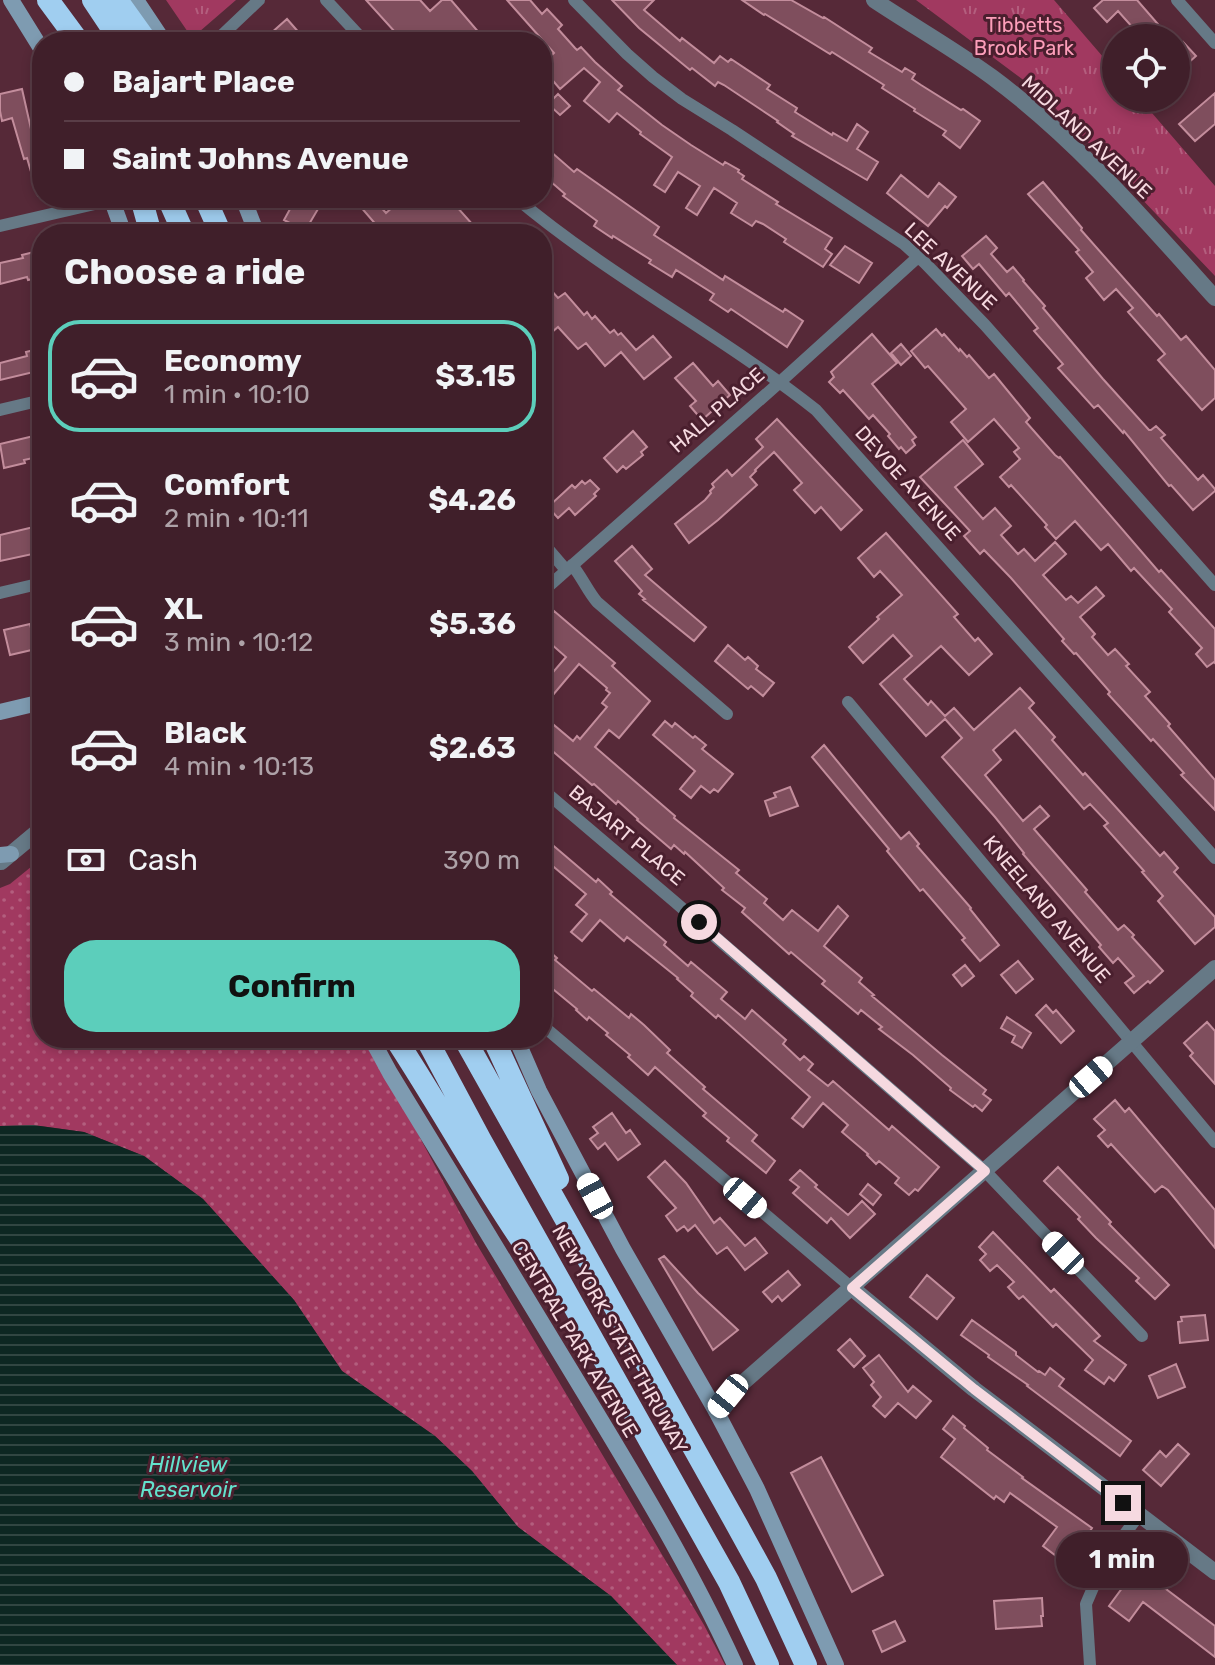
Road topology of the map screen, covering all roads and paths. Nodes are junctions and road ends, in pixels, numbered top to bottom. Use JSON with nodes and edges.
{"nodes":[{"id":1,"x":11,"y":0,"type":"edge"},
{"id":2,"x":48,"y":0,"type":"edge"},
{"id":3,"x":93,"y":0,"type":"edge"},
{"id":4,"x":117,"y":0,"type":"edge"},
{"id":5,"x":136,"y":0,"type":"edge"},
{"id":6,"x":259,"y":0,"type":"edge"},
{"id":7,"x":326,"y":0,"type":"edge"},
{"id":8,"x":574,"y":0,"type":"edge"},
{"id":9,"x":874,"y":0,"type":"edge"},
{"id":10,"x":1177,"y":0,"type":"edge"},
{"id":11,"x":72,"y":32,"type":"edge"},
{"id":12,"x":114,"y":32,"type":"edge"},
{"id":13,"x":140,"y":32,"type":"edge"},
{"id":14,"x":157,"y":32,"type":"edge"},
{"id":15,"x":225,"y":32,"type":"edge"},
{"id":16,"x":356,"y":32,"type":"edge"},
{"id":17,"x":32,"y":34,"type":"edge"},
{"id":18,"x":1215,"y":43,"type":"edge"},
{"id":19,"x":75,"y":208,"type":"edge"},
{"id":20,"x":529,"y":208,"type":"edge"},
{"id":21,"x":550,"y":224,"type":"edge"},
{"id":22,"x":0,"y":226,"type":"edge"},
{"id":23,"x":552,"y":226,"type":"edge"},
{"id":24,"x":918,"y":257,"type":"junction"},
{"id":25,"x":1215,"y":298,"type":"edge"},
{"id":26,"x":780,"y":382,"type":"junction"},
{"id":27,"x":32,"y":402,"type":"edge"},
{"id":28,"x":0,"y":410,"type":"edge"},
{"id":29,"x":552,"y":552,"type":"edge"},
{"id":30,"x":569,"y":568,"type":"junction"},
{"id":31,"x":552,"y":583,"type":"edge"},
{"id":32,"x":32,"y":585,"type":"edge"},
{"id":33,"x":1215,"y":585,"type":"edge"},
{"id":34,"x":0,"y":593,"type":"edge"},
{"id":35,"x":848,"y":702,"type":"dead end"},
{"id":36,"x":32,"y":704,"type":"edge"},
{"id":37,"x":0,"y":712,"type":"edge"},
{"id":38,"x":727,"y":714,"type":"dead end"},
{"id":39,"x":552,"y":797,"type":"edge"},
{"id":40,"x":32,"y":836,"type":"edge"},
{"id":41,"x":4,"y":857,"type":"edge"},
{"id":42,"x":1215,"y":858,"type":"edge"},
{"id":43,"x":1215,"y":968,"type":"edge"},
{"id":44,"x":552,"y":1033,"type":"edge"},
{"id":45,"x":1131,"y":1042,"type":"junction"},
{"id":46,"x":376,"y":1048,"type":"edge"},
{"id":47,"x":401,"y":1048,"type":"edge"},
{"id":48,"x":431,"y":1048,"type":"edge"},
{"id":49,"x":470,"y":1048,"type":"edge"},
{"id":50,"x":498,"y":1048,"type":"edge"},
{"id":51,"x":520,"y":1048,"type":"edge"},
{"id":52,"x":1215,"y":1142,"type":"edge"},
{"id":53,"x":985,"y":1171,"type":"junction"},
{"id":54,"x":852,"y":1288,"type":"junction"},
{"id":55,"x":627,"y":1329,"type":"junction"},
{"id":56,"x":1142,"y":1336,"type":"dead end"},
{"id":57,"x":604,"y":1359,"type":"junction"},
{"id":58,"x":716,"y":1411,"type":"junction"},
{"id":59,"x":1139,"y":1515,"type":"junction"},
{"id":60,"x":1215,"y":1572,"type":"edge"},
{"id":61,"x":735,"y":1665,"type":"edge"},
{"id":62,"x":768,"y":1665,"type":"edge"},
{"id":63,"x":806,"y":1665,"type":"edge"},
{"id":64,"x":836,"y":1665,"type":"edge"},
{"id":65,"x":1090,"y":1665,"type":"edge"}],
"edges":[{"from":1,"to":17,"type":"main road"},
{"from":2,"to":11,"type":"highway"},
{"from":3,"to":12,"type":"highway"},
{"from":4,"to":13,"type":"highway"},
{"from":5,"to":14,"type":"main road"},
{"from":6,"to":15,"type":"street"},
{"from":7,"to":16,"type":"street"},
{"from":8,"to":24,"type":"street","name":"LEE AVENUE"},
{"from":9,"to":25,"type":"street","name":"MIDLAND AVENUE"},
{"from":10,"to":18,"type":"street"},
{"from":19,"to":22,"type":"street"},
{"from":20,"to":21,"type":"street","name":"DEVOE AVENUE"},
{"from":23,"to":26,"type":"street","name":"DEVOE AVENUE"},
{"from":24,"to":26,"type":"street","name":"HALL PLACE"},
{"from":24,"to":33,"type":"street","name":"LEE AVENUE"},
{"from":26,"to":30,"type":"street","name":"HALL PLACE"},
{"from":26,"to":42,"type":"street","name":"DEVOE AVENUE"},
{"from":27,"to":28,"type":"street"},
{"from":29,"to":30,"type":"street"},
{"from":30,"to":31,"type":"street","name":"HALL PLACE"},
{"from":30,"to":38,"type":"street"},
{"from":32,"to":34,"type":"street"},
{"from":35,"to":45,"type":"street","name":"KNEELAND AVENUE"},
{"from":36,"to":37,"type":"main road"},
{"from":39,"to":53,"type":"street","name":"BAJART PLACE"},
{"from":40,"to":41,"type":"street"},
{"from":43,"to":45,"type":"street"},
{"from":44,"to":54,"type":"street"},
{"from":45,"to":52,"type":"street","name":"KNEELAND AVENUE"},
{"from":45,"to":53,"type":"street"},
{"from":46,"to":61,"type":"main road","name":"CENTRAL PARK AVENUE"},
{"from":47,"to":57,"type":"highway"},
{"from":48,"to":57,"type":"highway","name":"NEW YORK STATE THRUWAY"},
{"from":49,"to":55,"type":"highway","name":"NEW YORK STATE THRUWAY"},
{"from":50,"to":55,"type":"highway"},
{"from":51,"to":58,"type":"main road"},
{"from":53,"to":54,"type":"street"},
{"from":53,"to":56,"type":"street","name":"BAJART PLACE"},
{"from":54,"to":58,"type":"street"},
{"from":54,"to":59,"type":"street"},
{"from":55,"to":63,"type":"highway","name":"NEW YORK STATE THRUWAY"},
{"from":57,"to":62,"type":"highway","name":"NEW YORK STATE THRUWAY"},
{"from":58,"to":64,"type":"main road"},
{"from":59,"to":60,"type":"street"},
{"from":59,"to":65,"type":"street"}]}
